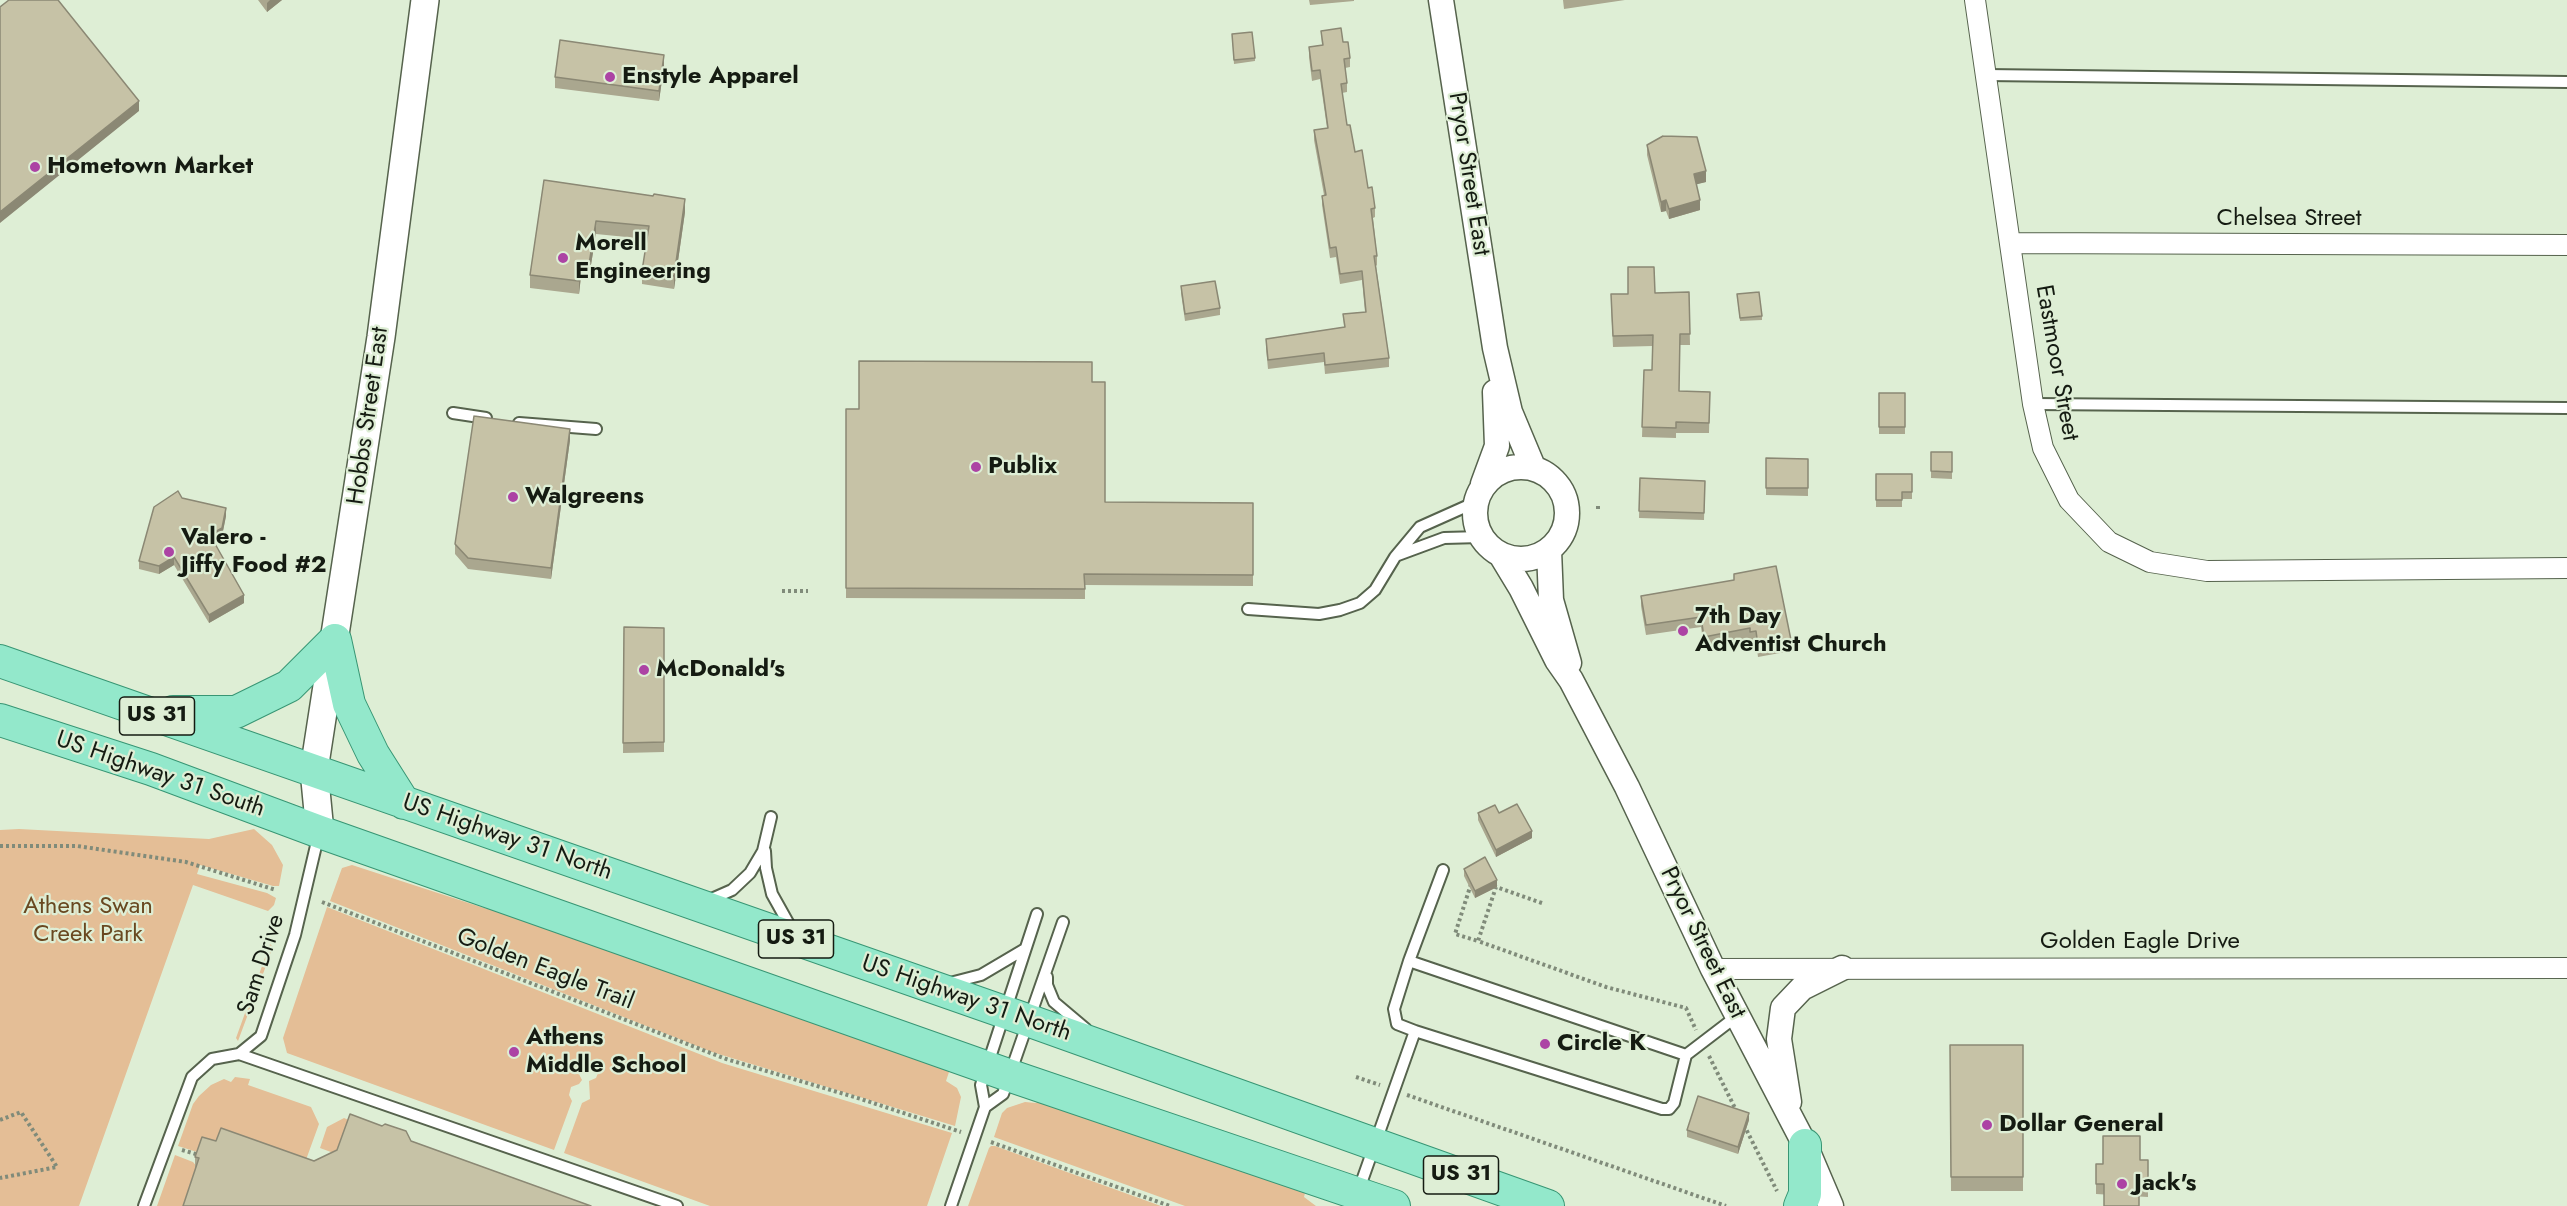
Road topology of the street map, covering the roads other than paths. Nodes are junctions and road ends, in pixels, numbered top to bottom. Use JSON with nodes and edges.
{"nodes":[{"id":1,"x":425,"y":0,"type":"edge"},
{"id":2,"x":1441,"y":0,"type":"edge"},
{"id":3,"x":1975,"y":0,"type":"edge"},
{"id":4,"x":1986,"y":75,"type":"junction"},
{"id":5,"x":2567,"y":82,"type":"edge"},
{"id":6,"x":2010,"y":243,"type":"junction"},
{"id":7,"x":2567,"y":245,"type":"edge"},
{"id":8,"x":1495,"y":348,"type":"junction"},
{"id":9,"x":2033,"y":404,"type":"junction"},
{"id":10,"x":2567,"y":408,"type":"edge"},
{"id":11,"x":453,"y":413,"type":"dead end"},
{"id":12,"x":596,"y":429,"type":"dead end"},
{"id":13,"x":1533,"y":467,"type":"junction"},
{"id":14,"x":1479,"y":495,"type":"junction"},
{"id":15,"x":1481,"y":537,"type":"junction"},
{"id":16,"x":1549,"y":550,"type":"junction"},
{"id":17,"x":1501,"y":555,"type":"junction"},
{"id":18,"x":1395,"y":557,"type":"junction"},
{"id":19,"x":2567,"y":568,"type":"edge"},
{"id":20,"x":1248,"y":609,"type":"dead end"},
{"id":21,"x":335,"y":640,"type":"junction"},
{"id":22,"x":0,"y":661,"type":"edge"},
{"id":23,"x":1571,"y":680,"type":"junction"},
{"id":24,"x":147,"y":712,"type":"junction"},
{"id":25,"x":0,"y":720,"type":"edge"},
{"id":26,"x":315,"y":770,"type":"junction"},
{"id":27,"x":404,"y":802,"type":"junction"},
{"id":28,"x":771,"y":817,"type":"dead end"},
{"id":29,"x":320,"y":832,"type":"junction"},
{"id":30,"x":766,"y":838,"type":"junction"},
{"id":31,"x":1443,"y":870,"type":"dead end"},
{"id":32,"x":695,"y":904,"type":"junction"},
{"id":33,"x":1037,"y":914,"type":"dead end"},
{"id":34,"x":1063,"y":922,"type":"dead end"},
{"id":35,"x":801,"y":941,"type":"junction"},
{"id":36,"x":1025,"y":950,"type":"junction"},
{"id":37,"x":1410,"y":961,"type":"junction"},
{"id":38,"x":1842,"y":968,"type":"junction"},
{"id":39,"x":2567,"y":968,"type":"edge"},
{"id":40,"x":1048,"y":969,"type":"junction"},
{"id":41,"x":1713,"y":969,"type":"junction"},
{"id":42,"x":928,"y":986,"type":"junction"},
{"id":43,"x":1017,"y":1016,"type":"junction"},
{"id":44,"x":1737,"y":1016,"type":"junction"},
{"id":45,"x":1415,"y":1031,"type":"junction"},
{"id":46,"x":1117,"y":1052,"type":"junction"},
{"id":47,"x":239,"y":1054,"type":"junction"},
{"id":48,"x":1686,"y":1055,"type":"junction"},
{"id":49,"x":999,"y":1072,"type":"junction"},
{"id":50,"x":985,"y":1107,"type":"junction"},
{"id":51,"x":1798,"y":1132,"type":"junction"},
{"id":52,"x":1376,"y":1144,"type":"junction"},
{"id":53,"x":1355,"y":1200,"type":"edge"},
{"id":54,"x":1790,"y":1200,"type":"edge"},
{"id":55,"x":144,"y":1206,"type":"edge"},
{"id":56,"x":677,"y":1206,"type":"edge"},
{"id":57,"x":951,"y":1206,"type":"edge"},
{"id":58,"x":1394,"y":1206,"type":"edge"},
{"id":59,"x":1548,"y":1206,"type":"edge"},
{"id":60,"x":1831,"y":1206,"type":"edge"}],
"edges":[{"from":1,"to":21,"type":"main road","name":"Hobbs Street East"},
{"from":2,"to":8,"type":"street","name":"Pryor Street East"},
{"from":3,"to":4,"type":"street","name":"Eastmoor Street"},
{"from":4,"to":5,"type":"lane"},
{"from":4,"to":6,"type":"street","name":"Eastmoor Street"},
{"from":6,"to":7,"type":"street","name":"Chelsea Street"},
{"from":6,"to":9,"type":"street","name":"Eastmoor Street"},
{"from":8,"to":13,"type":"street","name":"Pryor Street East"},
{"from":8,"to":14,"type":"street","name":"Pryor Street East"},
{"from":9,"to":10,"type":"lane"},
{"from":9,"to":19,"type":"street","name":"Eastmoor Street"},
{"from":11,"to":12,"type":"lane"},
{"from":13,"to":14,"type":"street"},
{"from":13,"to":16,"type":"street"},
{"from":14,"to":15,"type":"street"},
{"from":14,"to":18,"type":"lane"},
{"from":15,"to":17,"type":"street"},
{"from":15,"to":18,"type":"lane"},
{"from":16,"to":17,"type":"street"},
{"from":16,"to":23,"type":"street","name":"Pryor Street East"},
{"from":17,"to":23,"type":"street","name":"Pryor Street East"},
{"from":18,"to":20,"type":"lane"},
{"from":21,"to":24,"type":"main road"},
{"from":21,"to":26,"type":"main road","name":"Hobbs Street East"},
{"from":21,"to":27,"type":"main road"},
{"from":22,"to":24,"type":"main road","number":"US 31"},
{"from":23,"to":41,"type":"street","name":"Pryor Street East"},
{"from":24,"to":26,"type":"main road","number":"US 31"},
{"from":25,"to":29,"type":"main road","name":"US Highway 31 South","number":"US 31"},
{"from":26,"to":27,"type":"main road","name":"US Highway 31 North","number":"US 31"},
{"from":26,"to":29,"type":"main road","name":"Hobbs Street East"},
{"from":27,"to":32,"type":"main road","name":"US Highway 31 North","number":"US 31"},
{"from":28,"to":30,"type":"lane"},
{"from":29,"to":47,"type":"lane","name":"Sam Drive"},
{"from":29,"to":49,"type":"main road","number":"US 31"},
{"from":30,"to":32,"type":"lane"},
{"from":30,"to":35,"type":"lane"},
{"from":31,"to":37,"type":"lane"},
{"from":32,"to":35,"type":"main road","name":"US Highway 31 North","number":"US 31"},
{"from":33,"to":36,"type":"lane"},
{"from":34,"to":40,"type":"lane"},
{"from":35,"to":42,"type":"main road","name":"US Highway 31 North","number":"US 31"},
{"from":36,"to":42,"type":"lane"},
{"from":36,"to":43,"type":"lane"},
{"from":37,"to":45,"type":"lane"},
{"from":37,"to":48,"type":"lane"},
{"from":38,"to":39,"type":"street","name":"Golden Eagle Drive"},
{"from":38,"to":41,"type":"street","name":"Golden Eagle Drive"},
{"from":38,"to":51,"type":"street"},
{"from":40,"to":43,"type":"lane"},
{"from":40,"to":46,"type":"lane"},
{"from":41,"to":44,"type":"street","name":"Pryor Street East"},
{"from":42,"to":43,"type":"main road","name":"US Highway 31 North","number":"US 31"},
{"from":43,"to":46,"type":"main road","name":"US Highway 31 North","number":"US 31"},
{"from":43,"to":49,"type":"lane"},
{"from":43,"to":49,"type":"lane"},
{"from":44,"to":48,"type":"lane"},
{"from":44,"to":51,"type":"street","name":"Pryor Street East"},
{"from":45,"to":48,"type":"lane"},
{"from":45,"to":52,"type":"lane"},
{"from":46,"to":52,"type":"main road","name":"US Highway 31 North","number":"US 31"},
{"from":47,"to":55,"type":"lane","name":"Sam Drive"},
{"from":47,"to":56,"type":"lane"},
{"from":49,"to":50,"type":"lane"},
{"from":49,"to":50,"type":"lane"},
{"from":49,"to":53,"type":"main road","number":"US 31"},
{"from":50,"to":57,"type":"lane"},
{"from":51,"to":54,"type":"main road"},
{"from":51,"to":60,"type":"street","name":"Pryor Street East"},
{"from":52,"to":53,"type":"lane"},
{"from":52,"to":59,"type":"main road","name":"US Highway 31 North","number":"US 31"},
{"from":53,"to":58,"type":"main road","number":"US 31"}]}
